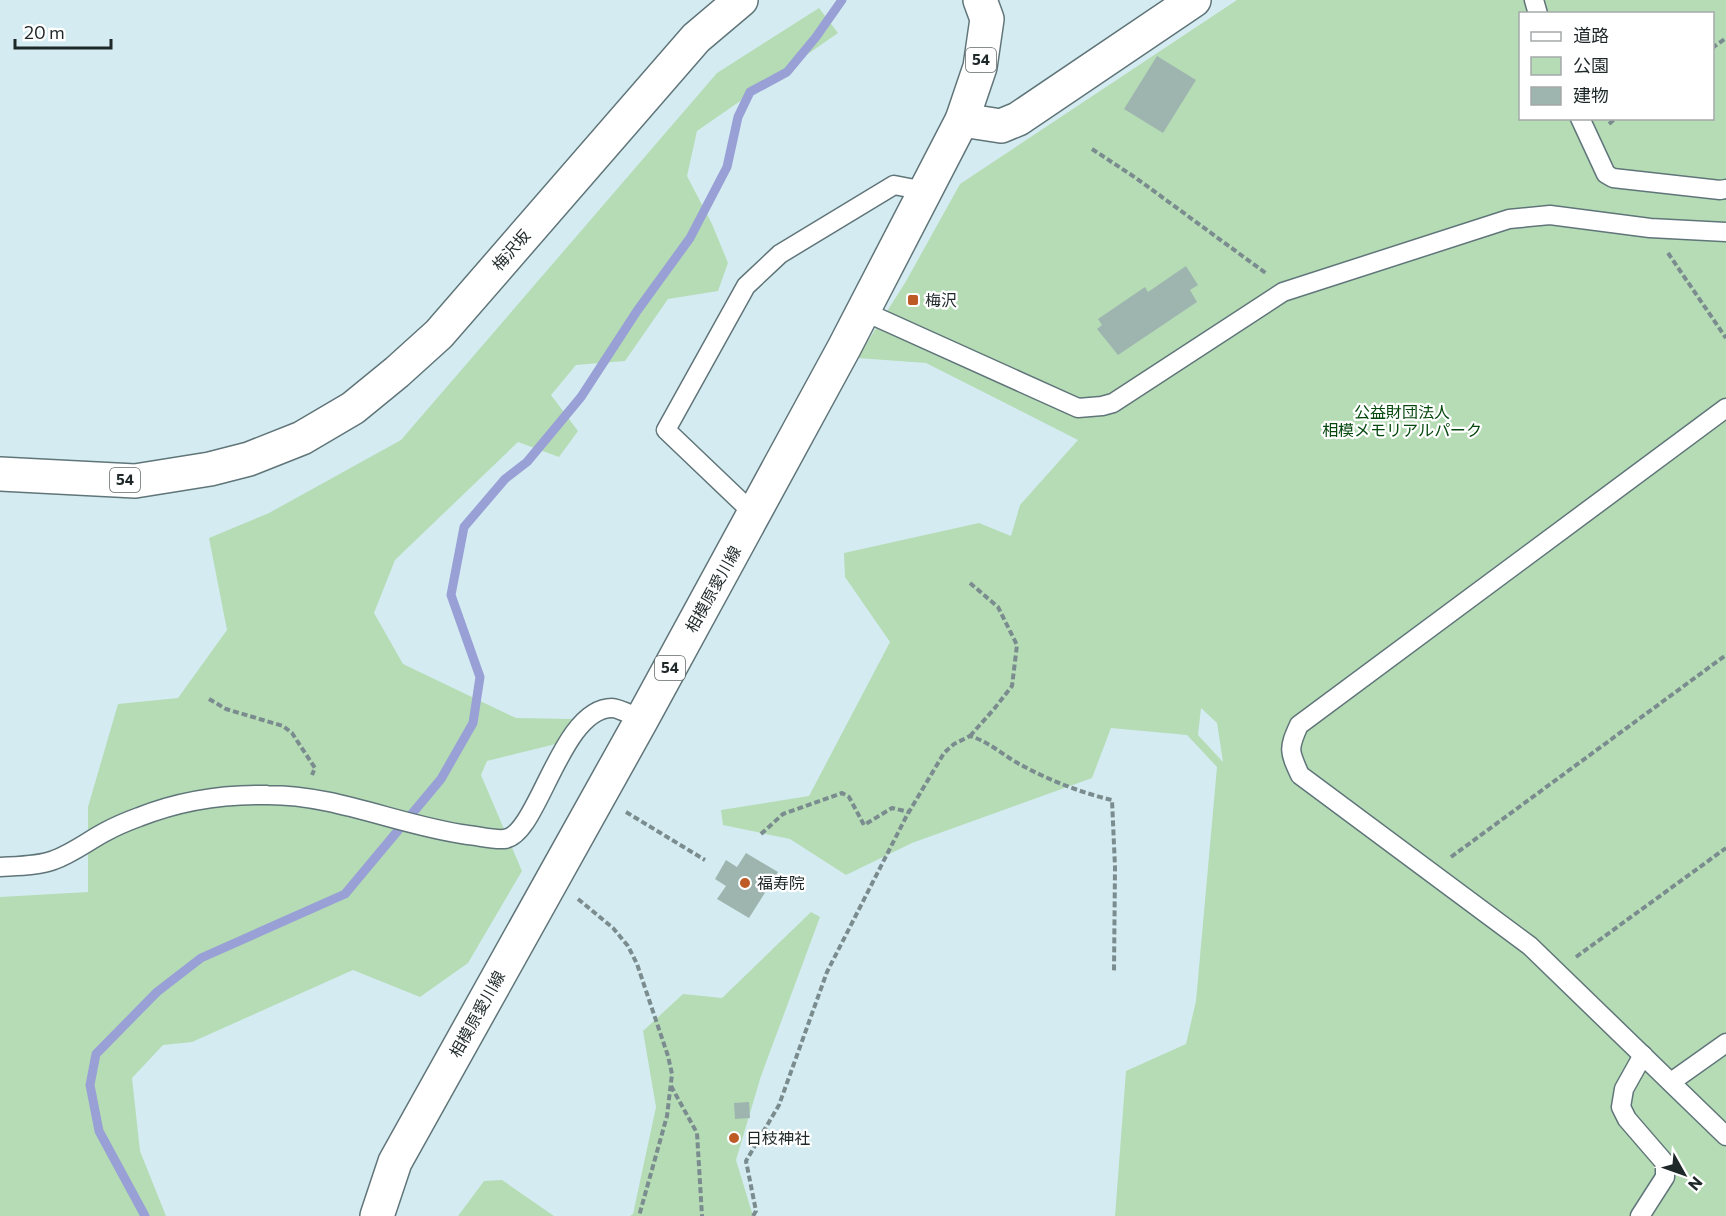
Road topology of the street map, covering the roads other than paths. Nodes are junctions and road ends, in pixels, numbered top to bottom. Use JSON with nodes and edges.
{"nodes":[{"id":1,"x":741,"y":0,"type":"edge"},
{"id":2,"x":980,"y":0,"type":"edge"},
{"id":3,"x":1194,"y":0,"type":"edge"},
{"id":4,"x":962,"y":120,"type":"junction"},
{"id":5,"x":1582,"y":120,"type":"edge"},
{"id":6,"x":1726,"y":189,"type":"edge"},
{"id":7,"x":925,"y":191,"type":"junction"},
{"id":8,"x":1726,"y":232,"type":"edge"},
{"id":9,"x":863,"y":311,"type":"junction"},
{"id":10,"x":1726,"y":408,"type":"edge"},
{"id":11,"x":0,"y":474,"type":"edge"},
{"id":12,"x":754,"y":514,"type":"junction"},
{"id":13,"x":642,"y":719,"type":"junction"},
{"id":14,"x":0,"y":867,"type":"edge"},
{"id":15,"x":1726,"y":1043,"type":"edge"},
{"id":16,"x":1643,"y":1055,"type":"junction"},
{"id":17,"x":1671,"y":1082,"type":"junction"},
{"id":18,"x":1726,"y":1136,"type":"edge"},
{"id":19,"x":378,"y":1216,"type":"edge"},
{"id":20,"x":1640,"y":1216,"type":"edge"}],
"edges":[{"from":1,"to":11,"type":"main road","name":"梅沢坂","number":"54"},
{"from":2,"to":4,"type":"main road","number":"54"},
{"from":3,"to":4,"type":"main road"},
{"from":4,"to":7,"type":"main road","name":"相模原愛川線","number":"54"},
{"from":5,"to":6,"type":"lane"},
{"from":7,"to":9,"type":"main road","name":"相模原愛川線","number":"54"},
{"from":7,"to":12,"type":"lane"},
{"from":8,"to":9,"type":"lane"},
{"from":9,"to":12,"type":"main road","name":"相模原愛川線","number":"54"},
{"from":10,"to":16,"type":"lane"},
{"from":12,"to":13,"type":"main road","name":"相模原愛川線","number":"54"},
{"from":13,"to":14,"type":"lane"},
{"from":13,"to":19,"type":"main road","name":"相模原愛川線","number":"54"},
{"from":15,"to":17,"type":"lane"},
{"from":16,"to":17,"type":"lane"},
{"from":16,"to":20,"type":"lane"},
{"from":17,"to":18,"type":"lane"}]}
